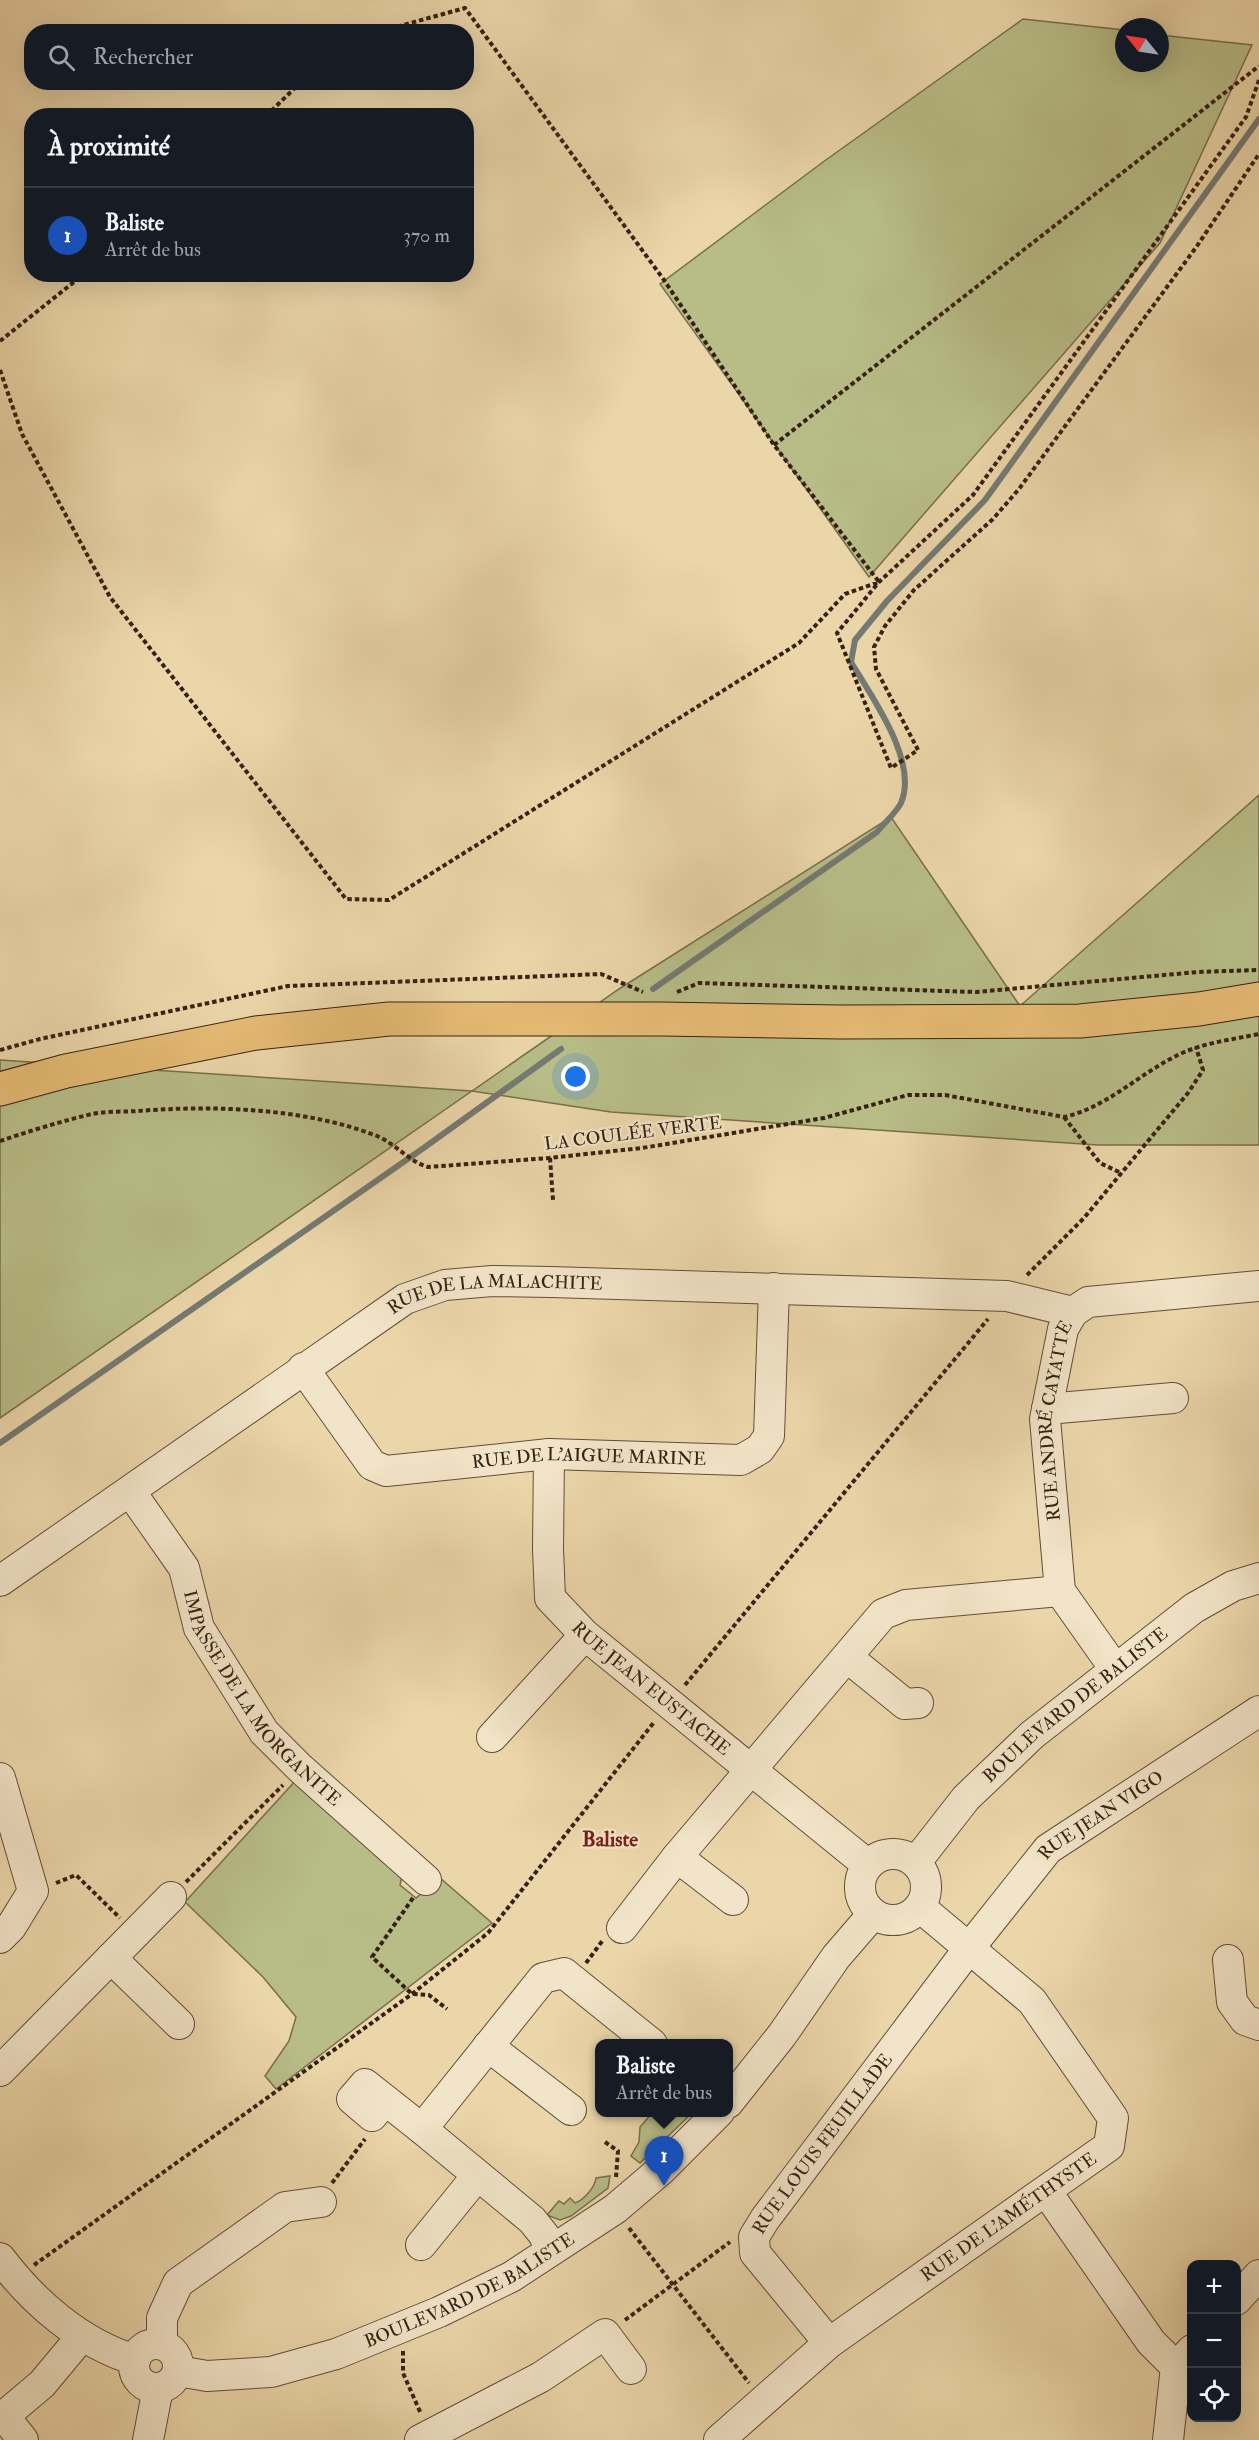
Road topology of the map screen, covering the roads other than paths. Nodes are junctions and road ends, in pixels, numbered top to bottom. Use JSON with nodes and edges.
{"nodes":[{"id":1,"x":1259,"y":999,"type":"edge"},
{"id":2,"x":0,"y":1089,"type":"edge"},
{"id":3,"x":1259,"y":1286,"type":"edge"},
{"id":4,"x":774,"y":1288,"type":"junction"},
{"id":5,"x":1074,"y":1312,"type":"junction"},
{"id":6,"x":303,"y":1368,"type":"junction"},
{"id":7,"x":1173,"y":1398,"type":"dead end"},
{"id":8,"x":1047,"y":1409,"type":"junction"},
{"id":9,"x":549,"y":1454,"type":"junction"},
{"id":10,"x":130,"y":1491,"type":"junction"},
{"id":11,"x":1259,"y":1578,"type":"edge"},
{"id":12,"x":0,"y":1581,"type":"edge"},
{"id":13,"x":1060,"y":1591,"type":"junction"},
{"id":14,"x":585,"y":1635,"type":"junction"},
{"id":15,"x":847,"y":1657,"type":"junction"},
{"id":16,"x":1115,"y":1669,"type":"junction"},
{"id":17,"x":918,"y":1703,"type":"dead end"},
{"id":18,"x":1258,"y":1714,"type":"edge"},
{"id":19,"x":492,"y":1737,"type":"dead end"},
{"id":20,"x":750,"y":1771,"type":"junction"},
{"id":21,"x":0,"y":1778,"type":"edge"},
{"id":22,"x":677,"y":1857,"type":"junction"},
{"id":23,"x":916,"y":1862,"type":"junction"},
{"id":24,"x":868,"y":1865,"type":"junction"},
{"id":25,"x":426,"y":1880,"type":"road end"},
{"id":26,"x":171,"y":1897,"type":"road end"},
{"id":27,"x":733,"y":1900,"type":"dead end"},
{"id":28,"x":921,"y":1908,"type":"junction"},
{"id":29,"x":873,"y":1914,"type":"junction"},
{"id":30,"x":622,"y":1928,"type":"road end"},
{"id":31,"x":0,"y":1938,"type":"edge"},
{"id":32,"x":970,"y":1947,"type":"junction"},
{"id":33,"x":111,"y":1958,"type":"junction"},
{"id":34,"x":1228,"y":1960,"type":"dead end"},
{"id":35,"x":178,"y":2024,"type":"dead end"},
{"id":36,"x":1259,"y":2025,"type":"edge"},
{"id":37,"x":647,"y":2039,"type":"edge"},
{"id":38,"x":488,"y":2046,"type":"junction"},
{"id":39,"x":0,"y":2071,"type":"edge"},
{"id":40,"x":733,"y":2098,"type":"edge"},
{"id":41,"x":389,"y":2103,"type":"road end"},
{"id":42,"x":571,"y":2110,"type":"dead end"},
{"id":43,"x":714,"y":2117,"type":"edge"},
{"id":44,"x":422,"y":2129,"type":"junction"},
{"id":45,"x":477,"y":2176,"type":"junction"},
{"id":46,"x":1046,"y":2191,"type":"junction"},
{"id":47,"x":321,"y":2202,"type":"road end"},
{"id":48,"x":421,"y":2245,"type":"dead end"},
{"id":49,"x":550,"y":2250,"type":"junction"},
{"id":50,"x":8,"y":2268,"type":"edge"},
{"id":51,"x":1259,"y":2275,"type":"edge"},
{"id":52,"x":1241,"y":2295,"type":"edge"},
{"id":53,"x":82,"y":2336,"type":"junction"},
{"id":54,"x":829,"y":2343,"type":"junction"},
{"id":55,"x":162,"y":2344,"type":"junction"},
{"id":56,"x":1184,"y":2359,"type":"edge"},
{"id":57,"x":135,"y":2360,"type":"junction"},
{"id":58,"x":631,"y":2369,"type":"dead end"},
{"id":59,"x":168,"y":2380,"type":"junction"},
{"id":60,"x":425,"y":2437,"type":"edge"},
{"id":61,"x":23,"y":2440,"type":"edge"},
{"id":62,"x":148,"y":2440,"type":"edge"},
{"id":63,"x":719,"y":2440,"type":"edge"},
{"id":64,"x":1168,"y":2440,"type":"edge"}],
"edges":[{"from":1,"to":2,"type":"main road"},
{"from":3,"to":5,"type":"street","name":"RUE ANDRÉ CAYATTE"},
{"from":4,"to":5,"type":"street","name":"RUE DE LA MALACHITE"},
{"from":4,"to":6,"type":"street","name":"RUE DE LA MALACHITE"},
{"from":4,"to":9,"type":"street","name":"RUE DE L'AIGUE MARINE"},
{"from":5,"to":8,"type":"street","name":"RUE ANDRÉ CAYATTE"},
{"from":6,"to":9,"type":"street","name":"RUE DE L'AIGUE MARINE"},
{"from":6,"to":10,"type":"street","name":"RUE DE LA MALACHITE"},
{"from":7,"to":8,"type":"street"},
{"from":8,"to":13,"type":"street","name":"RUE ANDRÉ CAYATTE"},
{"from":9,"to":14,"type":"street","name":"RUE JEAN EUSTACHE"},
{"from":10,"to":12,"type":"street","name":"RUE DE LA MALACHITE"},
{"from":10,"to":25,"type":"street","name":"IMPASSE DE LA MORGANITE"},
{"from":11,"to":16,"type":"street","name":"BOULEVARD DE BALISTE"},
{"from":13,"to":15,"type":"street"},
{"from":13,"to":16,"type":"street"},
{"from":14,"to":19,"type":"street"},
{"from":14,"to":20,"type":"street","name":"RUE JEAN EUSTACHE"},
{"from":15,"to":17,"type":"street"},
{"from":15,"to":20,"type":"street"},
{"from":16,"to":23,"type":"street","name":"BOULEVARD DE BALISTE"},
{"from":18,"to":32,"type":"street","name":"RUE JEAN VIGO"},
{"from":20,"to":22,"type":"street"},
{"from":20,"to":24,"type":"street","name":"RUE JEAN EUSTACHE"},
{"from":21,"to":31,"type":"street"},
{"from":22,"to":27,"type":"street"},
{"from":22,"to":30,"type":"street"},
{"from":23,"to":24,"type":"street"},
{"from":23,"to":28,"type":"street"},
{"from":24,"to":29,"type":"street"},
{"from":26,"to":33,"type":"street"},
{"from":28,"to":29,"type":"street"},
{"from":28,"to":32,"type":"street","name":"RUE DE L'AMÉTHYSTE"},
{"from":29,"to":40,"type":"street"},
{"from":32,"to":46,"type":"street","name":"RUE DE L'AMÉTHYSTE"},
{"from":32,"to":54,"type":"street","name":"RUE LOUIS FEUILLADE"},
{"from":33,"to":35,"type":"street"},
{"from":33,"to":39,"type":"street"},
{"from":34,"to":36,"type":"street"},
{"from":37,"to":38,"type":"street"},
{"from":38,"to":42,"type":"street"},
{"from":38,"to":44,"type":"street"},
{"from":41,"to":44,"type":"street"},
{"from":43,"to":49,"type":"street","name":"BOULEVARD DE BALISTE"},
{"from":44,"to":45,"type":"street"},
{"from":45,"to":48,"type":"street"},
{"from":45,"to":49,"type":"street"},
{"from":46,"to":54,"type":"street","name":"RUE DE L'AMÉTHYSTE"},
{"from":46,"to":56,"type":"street"},
{"from":47,"to":55,"type":"street"},
{"from":49,"to":59,"type":"street","name":"BOULEVARD DE BALISTE"},
{"from":50,"to":53,"type":"street"},
{"from":51,"to":52,"type":"street"},
{"from":53,"to":57,"type":"street"},
{"from":53,"to":61,"type":"street"},
{"from":54,"to":63,"type":"street","name":"RUE DE L'AMÉTHYSTE"},
{"from":55,"to":57,"type":"street"},
{"from":55,"to":59,"type":"street"},
{"from":56,"to":64,"type":"street"},
{"from":57,"to":59,"type":"street"},
{"from":58,"to":60,"type":"street"},
{"from":59,"to":62,"type":"street"}]}
